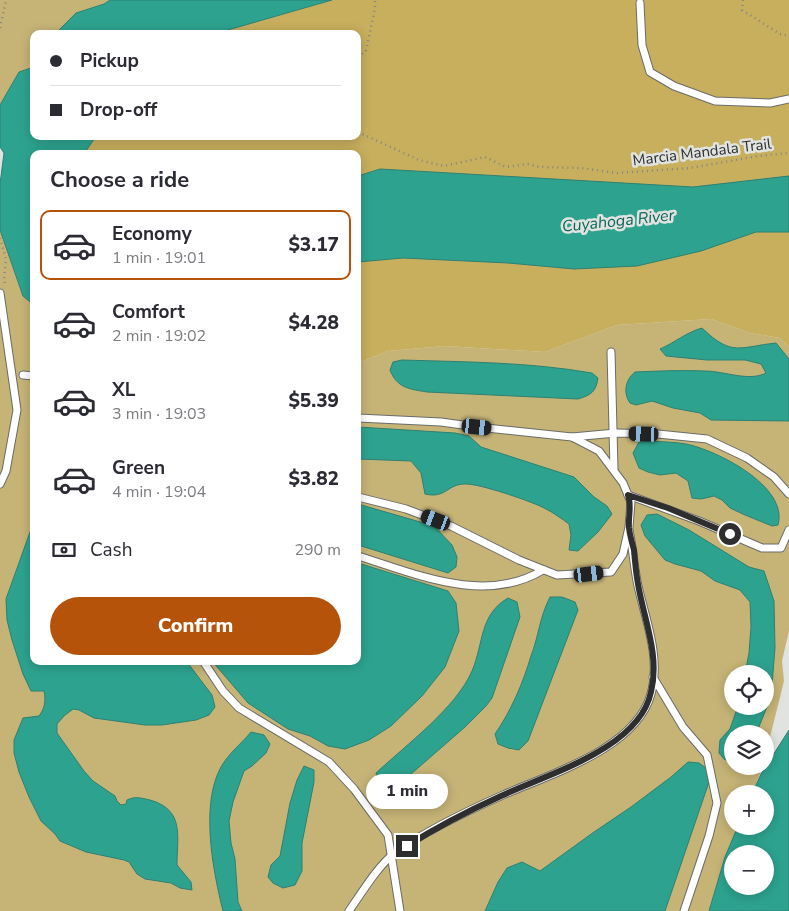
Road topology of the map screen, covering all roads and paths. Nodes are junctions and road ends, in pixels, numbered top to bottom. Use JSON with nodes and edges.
{"nodes":[{"id":1,"x":6,"y":0,"type":"edge"},
{"id":2,"x":375,"y":0,"type":"edge"},
{"id":3,"x":743,"y":0,"type":"edge"},
{"id":4,"x":640,"y":3,"type":"dead end"},
{"id":5,"x":0,"y":28,"type":"edge"},
{"id":6,"x":789,"y":36,"type":"edge"},
{"id":7,"x":361,"y":55,"type":"edge"},
{"id":8,"x":789,"y":99,"type":"edge"},
{"id":9,"x":361,"y":133,"type":"edge"},
{"id":10,"x":789,"y":153,"type":"edge"},
{"id":11,"x":0,"y":293,"type":"edge"},
{"id":12,"x":611,"y":352,"type":"dead end"},
{"id":13,"x":23,"y":375,"type":"dead end"},
{"id":14,"x":30,"y":376,"type":"edge"},
{"id":15,"x":361,"y":418,"type":"edge"},
{"id":16,"x":613,"y":433,"type":"junction"},
{"id":17,"x":572,"y":437,"type":"junction"},
{"id":18,"x":614,"y":470,"type":"junction"},
{"id":19,"x":0,"y":484,"type":"edge"},
{"id":20,"x":789,"y":494,"type":"edge"},
{"id":21,"x":628,"y":495,"type":"junction"},
{"id":22,"x":361,"y":498,"type":"edge"},
{"id":23,"x":629,"y":527,"type":"junction"},
{"id":24,"x":789,"y":530,"type":"edge"},
{"id":25,"x":361,"y":557,"type":"edge"},
{"id":26,"x":543,"y":570,"type":"junction"},
{"id":27,"x":206,"y":665,"type":"edge"},
{"id":28,"x":653,"y":676,"type":"junction"},
{"id":29,"x":391,"y":857,"type":"junction"},
{"id":30,"x":349,"y":911,"type":"edge"},
{"id":31,"x":400,"y":911,"type":"edge"},
{"id":32,"x":684,"y":911,"type":"edge"}],
"edges":[{"from":1,"to":5,"type":"path"},
{"from":2,"to":7,"type":"path"},
{"from":3,"to":6,"type":"path"},
{"from":4,"to":8,"type":"lane"},
{"from":9,"to":10,"type":"path","name":"Marcia Mandala Trail"},
{"from":11,"to":19,"type":"lane"},
{"from":12,"to":16,"type":"lane"},
{"from":13,"to":14,"type":"lane"},
{"from":15,"to":17,"type":"lane"},
{"from":16,"to":17,"type":"lane"},
{"from":16,"to":18,"type":"lane"},
{"from":16,"to":20,"type":"lane"},
{"from":17,"to":18,"type":"lane"},
{"from":18,"to":21,"type":"lane"},
{"from":21,"to":23,"type":"lane"},
{"from":21,"to":24,"type":"lane"},
{"from":22,"to":26,"type":"lane"},
{"from":23,"to":26,"type":"lane"},
{"from":23,"to":28,"type":"lane"},
{"from":25,"to":26,"type":"lane"},
{"from":27,"to":29,"type":"lane"},
{"from":28,"to":29,"type":"lane"},
{"from":28,"to":32,"type":"lane"},
{"from":29,"to":30,"type":"lane"},
{"from":29,"to":31,"type":"lane"}]}
